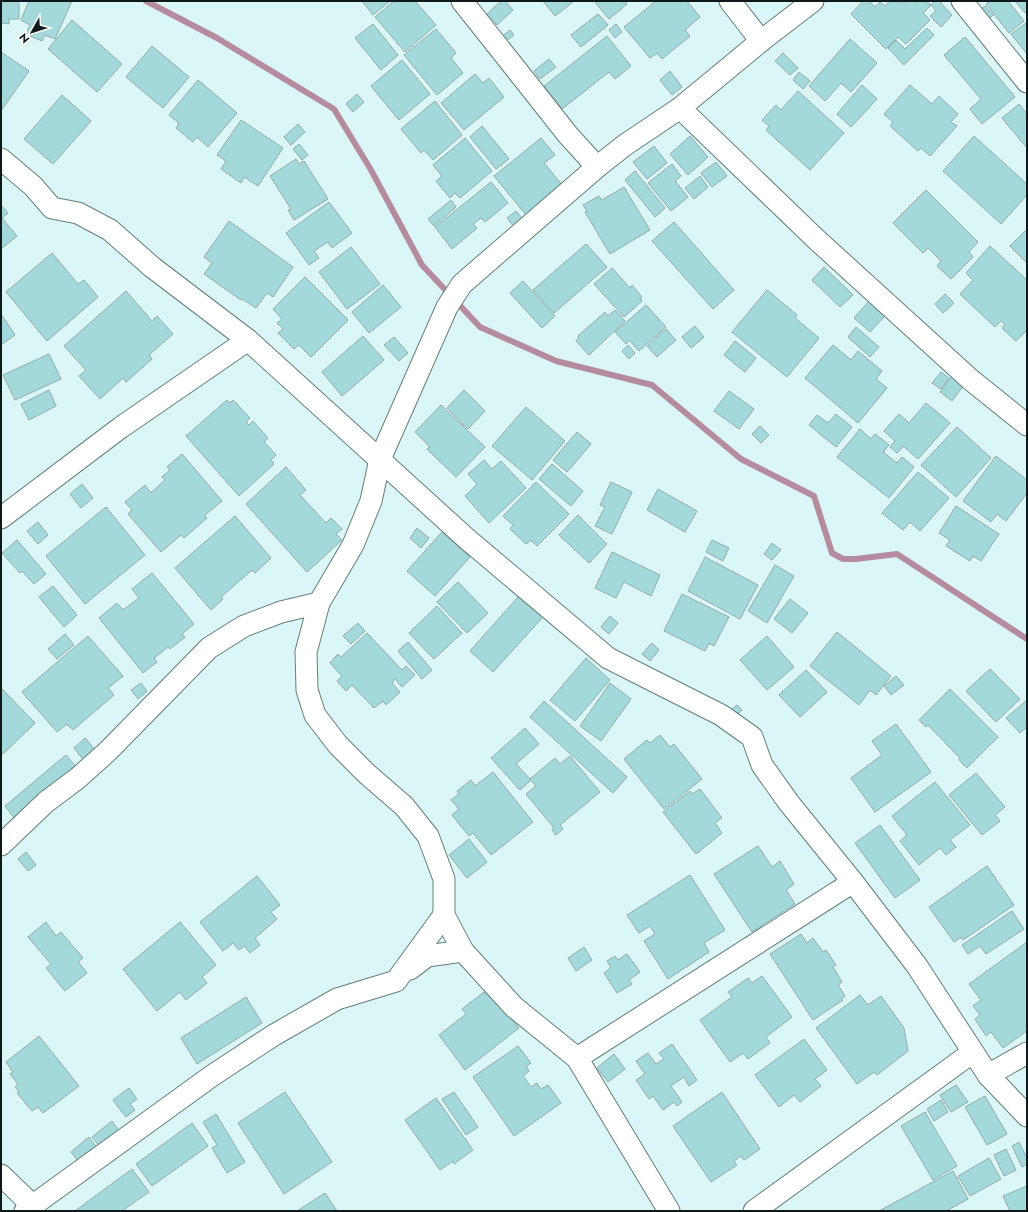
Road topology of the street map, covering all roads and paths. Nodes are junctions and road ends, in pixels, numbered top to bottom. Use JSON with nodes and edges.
{"nodes":[{"id":1,"x":462,"y":1,"type":"edge"},
{"id":2,"x":730,"y":1,"type":"edge"},
{"id":3,"x":813,"y":1,"type":"edge"},
{"id":4,"x":962,"y":1,"type":"edge"},
{"id":5,"x":761,"y":41,"type":"junction"},
{"id":6,"x":1027,"y":82,"type":"edge"},
{"id":7,"x":680,"y":108,"type":"junction"},
{"id":8,"x":1,"y":159,"type":"edge"},
{"id":9,"x":597,"y":167,"type":"junction"},
{"id":10,"x":248,"y":340,"type":"junction"},
{"id":11,"x":1027,"y":425,"type":"edge"},
{"id":12,"x":380,"y":459,"type":"junction"},
{"id":13,"x":1,"y":518,"type":"edge"},
{"id":14,"x":319,"y":603,"type":"junction"},
{"id":15,"x":1,"y":845,"type":"edge"},
{"id":16,"x":853,"y":882,"type":"junction"},
{"id":17,"x":444,"y":915,"type":"junction"},
{"id":18,"x":463,"y":951,"type":"junction"},
{"id":19,"x":396,"y":981,"type":"junction"},
{"id":20,"x":973,"y":1052,"type":"junction"},
{"id":21,"x":1027,"y":1053,"type":"edge"},
{"id":22,"x":577,"y":1058,"type":"junction"},
{"id":23,"x":988,"y":1075,"type":"junction"},
{"id":24,"x":1027,"y":1116,"type":"edge"},
{"id":25,"x":1,"y":1175,"type":"edge"},
{"id":26,"x":28,"y":1208,"type":"edge"},
{"id":27,"x":669,"y":1211,"type":"edge"},
{"id":28,"x":754,"y":1211,"type":"edge"}],
"edges":[{"from":1,"to":9,"type":"street"},
{"from":2,"to":5,"type":"street"},
{"from":3,"to":5,"type":"street"},
{"from":4,"to":6,"type":"street"},
{"from":5,"to":7,"type":"street"},
{"from":7,"to":9,"type":"street"},
{"from":7,"to":11,"type":"street"},
{"from":8,"to":10,"type":"street"},
{"from":9,"to":12,"type":"street"},
{"from":10,"to":12,"type":"street"},
{"from":10,"to":13,"type":"street"},
{"from":12,"to":14,"type":"street"},
{"from":12,"to":16,"type":"street"},
{"from":14,"to":15,"type":"street"},
{"from":14,"to":17,"type":"street"},
{"from":16,"to":20,"type":"street"},
{"from":16,"to":22,"type":"street"},
{"from":17,"to":18,"type":"street"},
{"from":17,"to":19,"type":"street"},
{"from":18,"to":19,"type":"street"},
{"from":18,"to":22,"type":"street"},
{"from":19,"to":26,"type":"street"},
{"from":20,"to":23,"type":"street"},
{"from":20,"to":28,"type":"street"},
{"from":21,"to":23,"type":"street"},
{"from":22,"to":27,"type":"street"},
{"from":23,"to":24,"type":"street"},
{"from":25,"to":26,"type":"street"}]}
